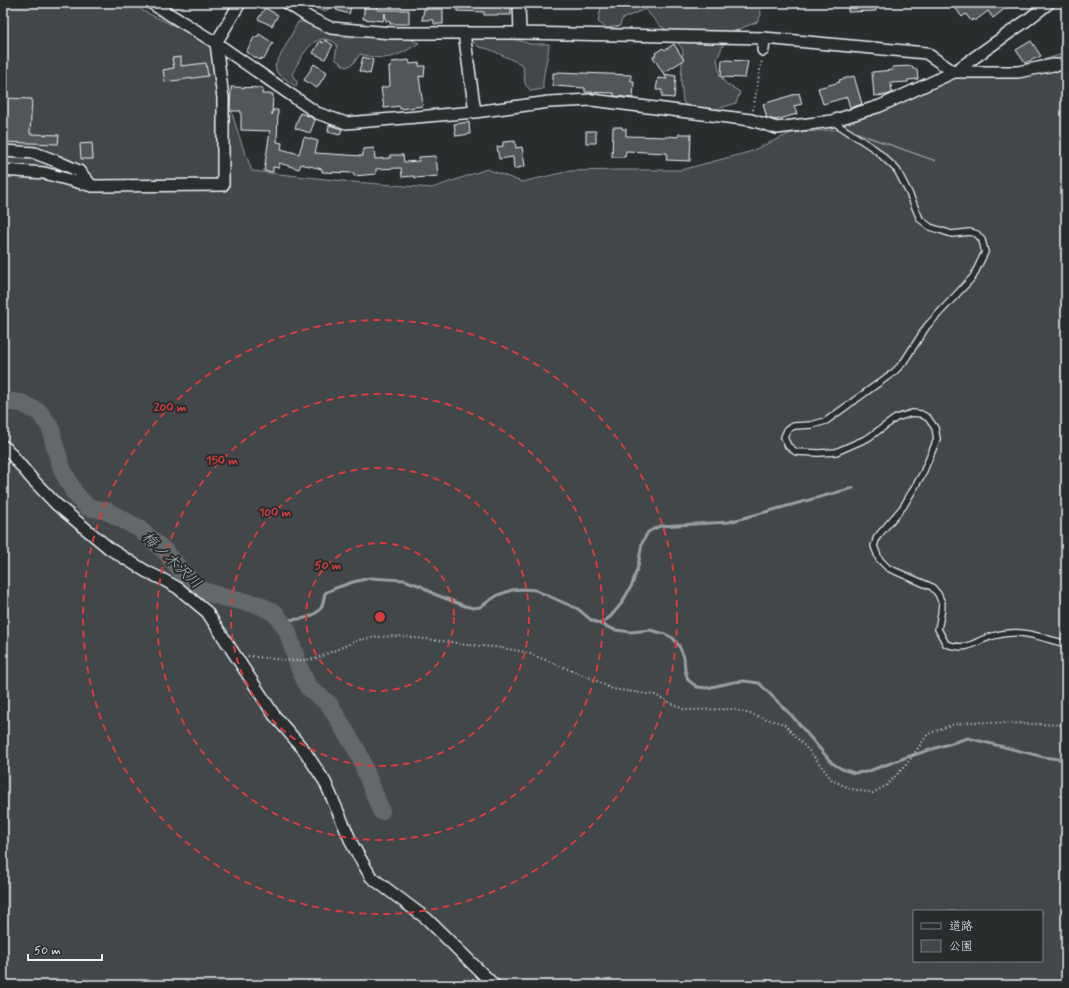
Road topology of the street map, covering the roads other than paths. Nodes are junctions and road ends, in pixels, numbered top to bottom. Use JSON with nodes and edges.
{"nodes":[{"id":1,"x":151,"y":3,"type":"edge"},
{"id":2,"x":240,"y":3,"type":"edge"},
{"id":3,"x":287,"y":3,"type":"edge"},
{"id":4,"x":519,"y":3,"type":"edge"},
{"id":5,"x":1049,"y":3,"type":"edge"},
{"id":6,"x":464,"y":33,"type":"junction"},
{"id":7,"x":520,"y":33,"type":"junction"},
{"id":8,"x":764,"y":38,"type":"junction"},
{"id":9,"x":216,"y":43,"type":"junction"},
{"id":10,"x":763,"y":50,"type":"road end"},
{"id":11,"x":1066,"y":65,"type":"edge"},
{"id":12,"x":954,"y":72,"type":"junction"},
{"id":13,"x":475,"y":112,"type":"junction"},
{"id":14,"x":832,"y":121,"type":"junction"},
{"id":15,"x":3,"y":151,"type":"edge"},
{"id":16,"x":3,"y":170,"type":"edge"},
{"id":17,"x":92,"y":186,"type":"junction"},
{"id":18,"x":3,"y":446,"type":"edge"},
{"id":19,"x":1066,"y":644,"type":"edge"},
{"id":20,"x":494,"y":985,"type":"edge"}],
"edges":[{"from":1,"to":9,"type":"street"},
{"from":2,"to":9,"type":"street"},
{"from":3,"to":6,"type":"street"},
{"from":4,"to":7,"type":"street"},
{"from":5,"to":12,"type":"street"},
{"from":6,"to":7,"type":"street"},
{"from":6,"to":13,"type":"street"},
{"from":7,"to":8,"type":"street"},
{"from":8,"to":10,"type":"street"},
{"from":8,"to":12,"type":"street"},
{"from":9,"to":13,"type":"street"},
{"from":9,"to":17,"type":"street"},
{"from":11,"to":12,"type":"street"},
{"from":12,"to":14,"type":"street"},
{"from":13,"to":14,"type":"street"},
{"from":14,"to":19,"type":"lane"},
{"from":15,"to":17,"type":"street"},
{"from":16,"to":17,"type":"street"},
{"from":18,"to":20,"type":"street"}]}
